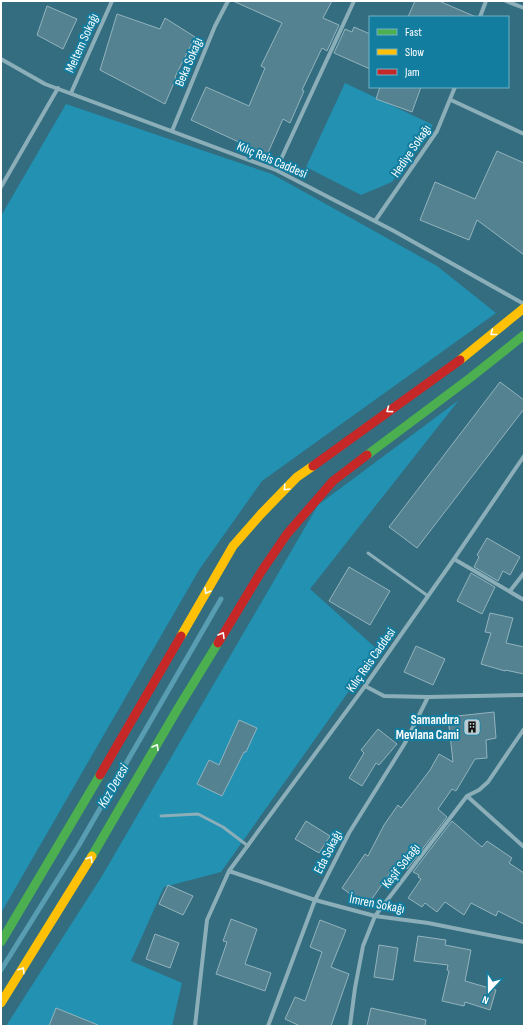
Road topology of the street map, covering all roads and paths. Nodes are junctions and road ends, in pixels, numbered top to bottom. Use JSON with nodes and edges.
{"nodes":[{"id":1,"x":112,"y":1,"type":"edge"},
{"id":2,"x":228,"y":1,"type":"edge"},
{"id":3,"x":354,"y":1,"type":"edge"},
{"id":4,"x":486,"y":1,"type":"edge"},
{"id":5,"x":506,"y":1,"type":"edge"},
{"id":6,"x":524,"y":8,"type":"edge"},
{"id":7,"x":480,"y":16,"type":"edge"},
{"id":8,"x":1,"y":60,"type":"edge"},
{"id":9,"x":58,"y":88,"type":"junction"},
{"id":10,"x":455,"y":88,"type":"edge"},
{"id":11,"x":71,"y":93,"type":"junction"},
{"id":12,"x":451,"y":100,"type":"junction"},
{"id":13,"x":172,"y":131,"type":"junction"},
{"id":14,"x":524,"y":134,"type":"edge"},
{"id":15,"x":276,"y":170,"type":"junction"},
{"id":16,"x":1,"y":187,"type":"edge"},
{"id":17,"x":374,"y":221,"type":"junction"},
{"id":18,"x":524,"y":304,"type":"edge"},
{"id":19,"x":524,"y":308,"type":"edge"},
{"id":20,"x":524,"y":336,"type":"edge"},
{"id":21,"x":524,"y":456,"type":"edge"},
{"id":22,"x":368,"y":553,"type":"dead end"},
{"id":23,"x":454,"y":559,"type":"junction"},
{"id":24,"x":524,"y":573,"type":"edge"},
{"id":25,"x":510,"y":592,"type":"junction"},
{"id":26,"x":428,"y":596,"type":"junction"},
{"id":27,"x":524,"y":600,"type":"edge"},
{"id":28,"x":365,"y":686,"type":"junction"},
{"id":29,"x":524,"y":695,"type":"edge"},
{"id":30,"x":428,"y":698,"type":"junction"},
{"id":31,"x":524,"y":729,"type":"edge"},
{"id":32,"x":468,"y":796,"type":"junction"},
{"id":33,"x":161,"y":816,"type":"dead end"},
{"id":34,"x":248,"y":846,"type":"junction"},
{"id":35,"x":524,"y":847,"type":"edge"},
{"id":36,"x":229,"y":871,"type":"junction"},
{"id":37,"x":315,"y":900,"type":"junction"},
{"id":38,"x":375,"y":916,"type":"junction"},
{"id":39,"x":1,"y":942,"type":"edge"},
{"id":40,"x":524,"y":942,"type":"edge"},
{"id":41,"x":1,"y":1003,"type":"edge"},
{"id":42,"x":195,"y":1026,"type":"edge"},
{"id":43,"x":268,"y":1026,"type":"edge"},
{"id":44,"x":350,"y":1026,"type":"edge"}],
"edges":[{"from":1,"to":11,"type":"street","name":"Meltem Sokağı"},
{"from":2,"to":13,"type":"street","name":"Beka Sokağı"},
{"from":3,"to":15,"type":"street"},
{"from":4,"to":7,"type":"street"},
{"from":5,"to":6,"type":"street"},
{"from":8,"to":9,"type":"street","name":"Kılıç Reis Caddesi"},
{"from":9,"to":11,"type":"street","name":"Kılıç Reis Caddesi"},
{"from":9,"to":16,"type":"street"},
{"from":10,"to":12,"type":"street","name":"Hediye Sokağı"},
{"from":11,"to":13,"type":"street","name":"Kılıç Reis Caddesi"},
{"from":12,"to":14,"type":"street"},
{"from":12,"to":17,"type":"street","name":"Hediye Sokağı"},
{"from":13,"to":15,"type":"street","name":"Kılıç Reis Caddesi"},
{"from":15,"to":17,"type":"street","name":"Kılıç Reis Caddesi"},
{"from":17,"to":18,"type":"street","name":"Kılıç Reis Caddesi"},
{"from":19,"to":39,"type":"main road","one_way":true},
{"from":41,"to":20,"type":"main road","one_way":true},
{"from":21,"to":23,"type":"street","name":"Kılıç Reis Caddesi"},
{"from":22,"to":26,"type":"lane"},
{"from":23,"to":25,"type":"street"},
{"from":23,"to":26,"type":"street","name":"Kılıç Reis Caddesi"},
{"from":24,"to":25,"type":"street"},
{"from":25,"to":27,"type":"street"},
{"from":26,"to":28,"type":"street","name":"Kılıç Reis Caddesi"},
{"from":28,"to":30,"type":"street"},
{"from":28,"to":34,"type":"street","name":"Kılıç Reis Caddesi"},
{"from":29,"to":30,"type":"street"},
{"from":30,"to":37,"type":"street","name":"Eda Sokağı"},
{"from":31,"to":32,"type":"street","name":"Keşif Sokağı"},
{"from":32,"to":35,"type":"street"},
{"from":32,"to":38,"type":"street","name":"Keşif Sokağı"},
{"from":33,"to":34,"type":"lane"},
{"from":34,"to":36,"type":"street","name":"Kılıç Reis Caddesi"},
{"from":36,"to":37,"type":"street","name":"İmren Sokağı"},
{"from":36,"to":42,"type":"street","name":"Kılıç Reis Caddesi"},
{"from":37,"to":38,"type":"street","name":"İmren Sokağı"},
{"from":37,"to":43,"type":"street","name":"Eda Sokağı"},
{"from":38,"to":40,"type":"street","name":"İmren Sokağı"},
{"from":38,"to":44,"type":"street","name":"Keşif Sokağı"}]}
